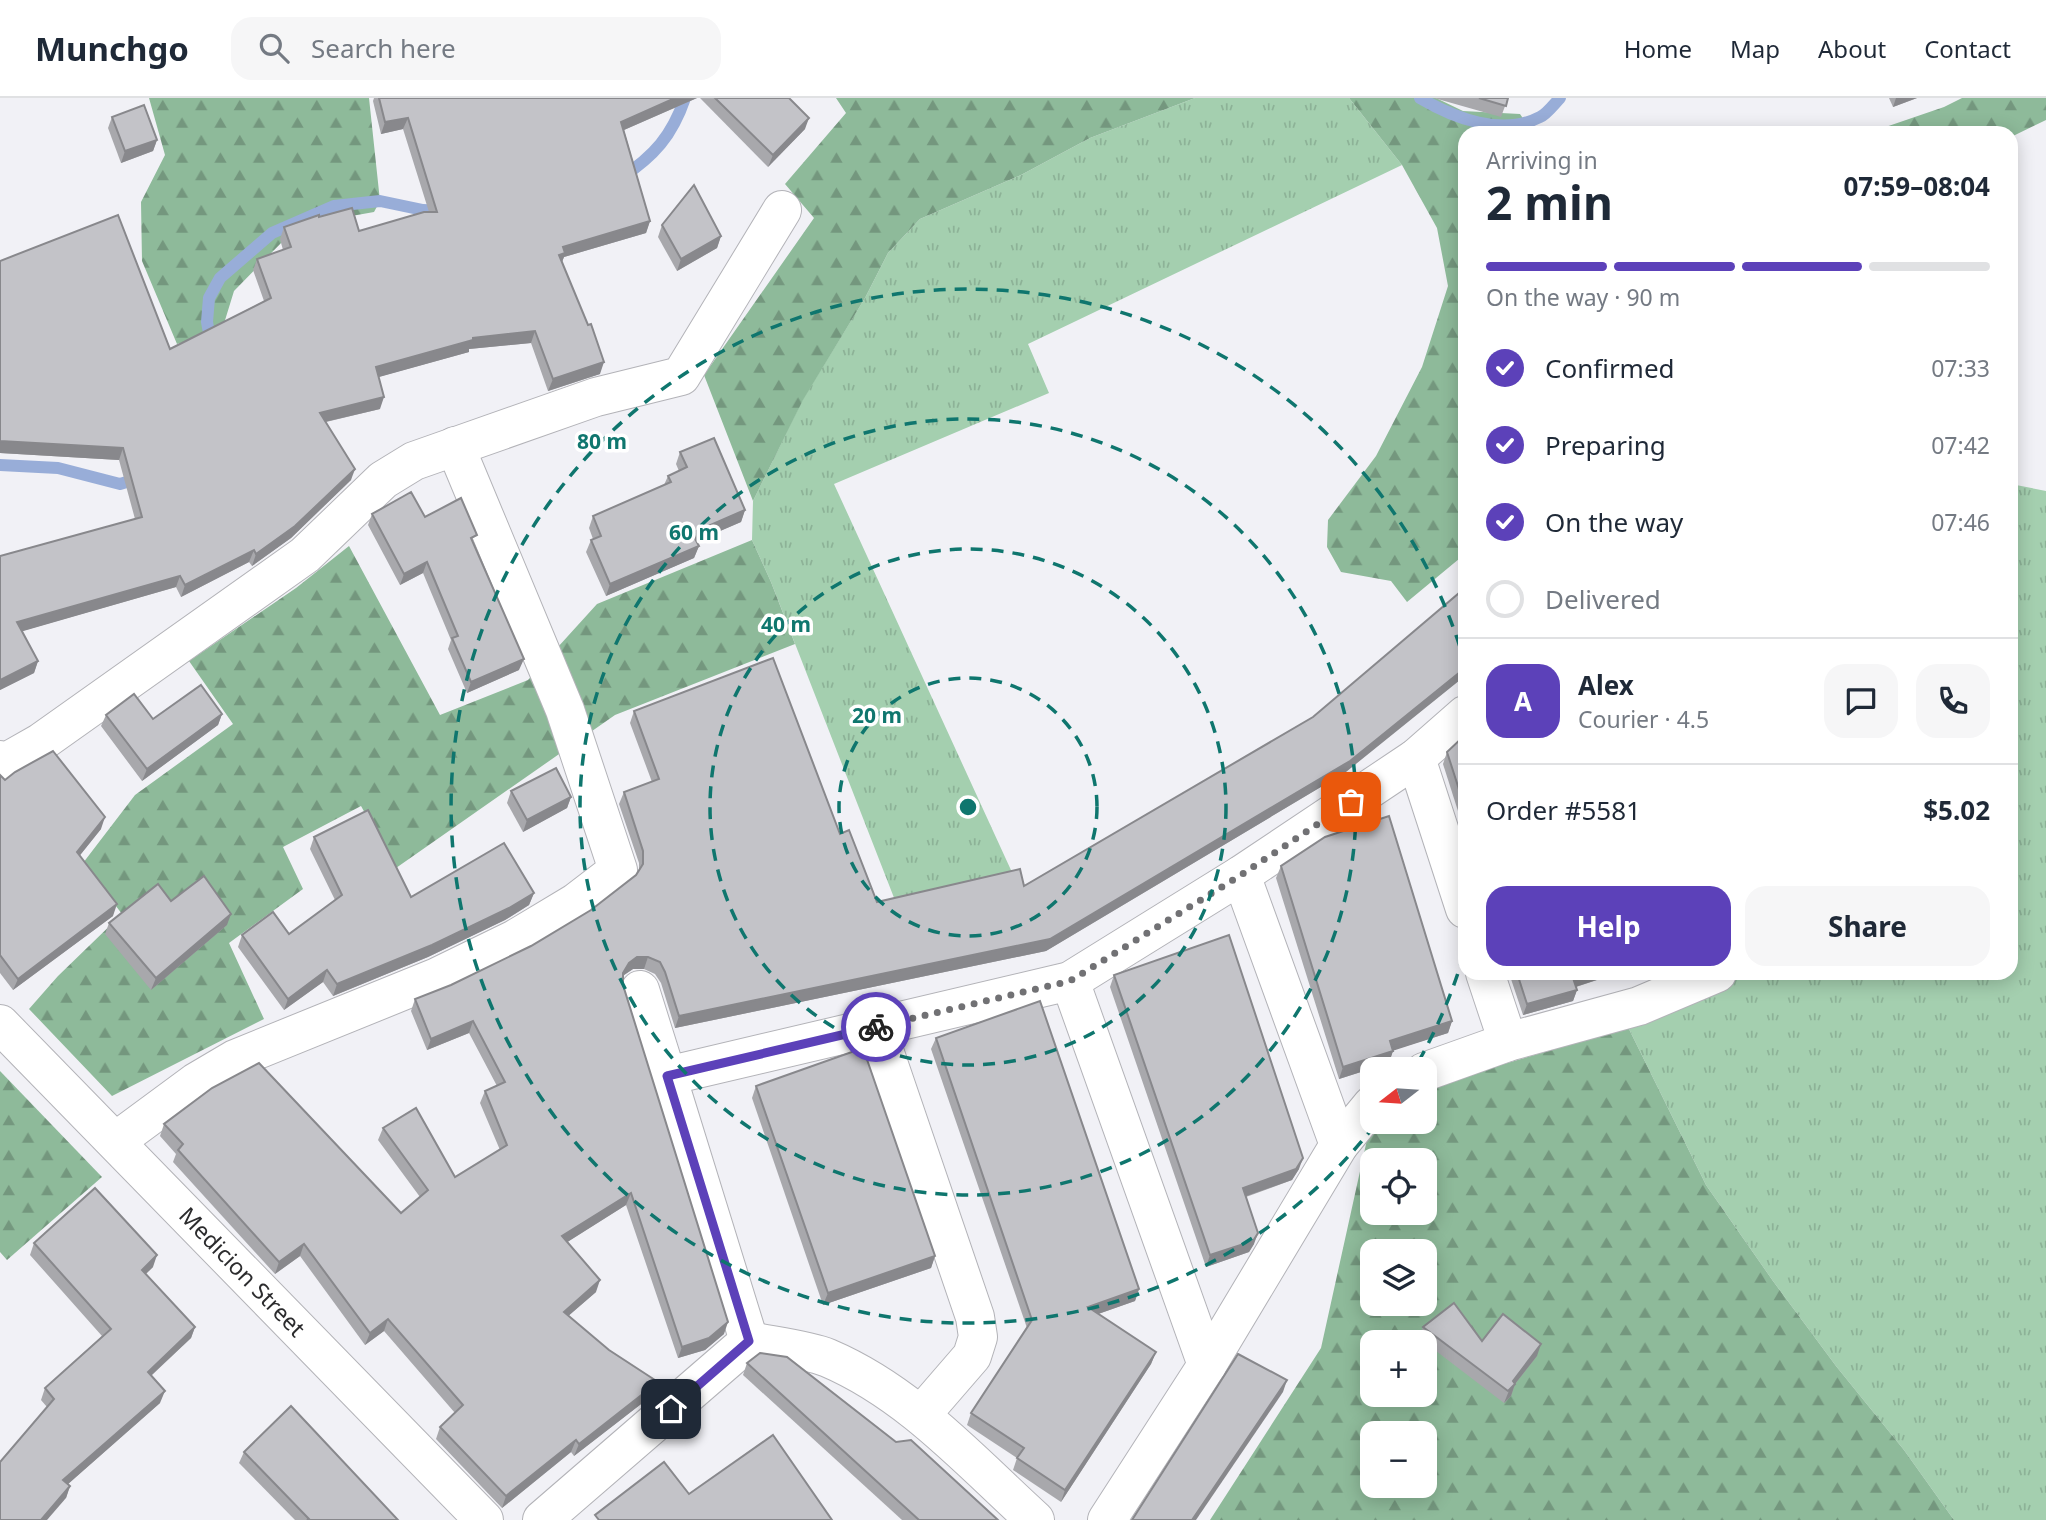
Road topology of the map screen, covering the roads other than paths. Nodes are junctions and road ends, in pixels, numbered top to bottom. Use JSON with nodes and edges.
{"nodes":[{"id":1,"x":782,"y":210,"type":"dead end"},
{"id":2,"x":455,"y":446,"type":"junction"},
{"id":3,"x":1458,"y":721,"type":"edge"},
{"id":4,"x":1416,"y":758,"type":"junction"},
{"id":5,"x":0,"y":760,"type":"edge"},
{"id":6,"x":1241,"y":875,"type":"junction"},
{"id":7,"x":1458,"y":887,"type":"edge"},
{"id":8,"x":1487,"y":980,"type":"edge"},
{"id":9,"x":1693,"y":980,"type":"edge"},
{"id":10,"x":1070,"y":981,"type":"junction"},
{"id":11,"x":640,"y":990,"type":"dead end"},
{"id":12,"x":0,"y":1024,"type":"edge"},
{"id":13,"x":876,"y":1027,"type":"junction"},
{"id":14,"x":1508,"y":1042,"type":"junction"},
{"id":15,"x":1437,"y":1067,"type":"edge"},
{"id":16,"x":667,"y":1076,"type":"junction"},
{"id":17,"x":1360,"y":1120,"type":"edge"},
{"id":18,"x":116,"y":1141,"type":"junction"},
{"id":19,"x":1339,"y":1145,"type":"junction"},
{"id":20,"x":749,"y":1341,"type":"junction"},
{"id":21,"x":1207,"y":1365,"type":"junction"},
{"id":22,"x":921,"y":1415,"type":"junction"},
{"id":23,"x":484,"y":1520,"type":"edge"},
{"id":24,"x":542,"y":1520,"type":"edge"},
{"id":25,"x":1035,"y":1520,"type":"edge"},
{"id":26,"x":1107,"y":1520,"type":"edge"}],
"edges":[{"from":1,"to":2,"type":"street"},
{"from":2,"to":5,"type":"street"},
{"from":2,"to":18,"type":"street"},
{"from":3,"to":4,"type":"street"},
{"from":4,"to":6,"type":"street"},
{"from":4,"to":7,"type":"street"},
{"from":6,"to":10,"type":"street"},
{"from":6,"to":19,"type":"street"},
{"from":8,"to":14,"type":"street"},
{"from":9,"to":14,"type":"street"},
{"from":10,"to":13,"type":"street"},
{"from":10,"to":21,"type":"street"},
{"from":11,"to":16,"type":"street"},
{"from":12,"to":18,"type":"street","name":"Medicion Street"},
{"from":13,"to":16,"type":"street"},
{"from":13,"to":22,"type":"street"},
{"from":14,"to":15,"type":"street"},
{"from":16,"to":20,"type":"street"},
{"from":17,"to":19,"type":"street"},
{"from":18,"to":23,"type":"street","name":"Medicion Street"},
{"from":19,"to":21,"type":"street"},
{"from":20,"to":22,"type":"street"},
{"from":20,"to":24,"type":"street"},
{"from":21,"to":26,"type":"street"},
{"from":22,"to":25,"type":"street"}]}
